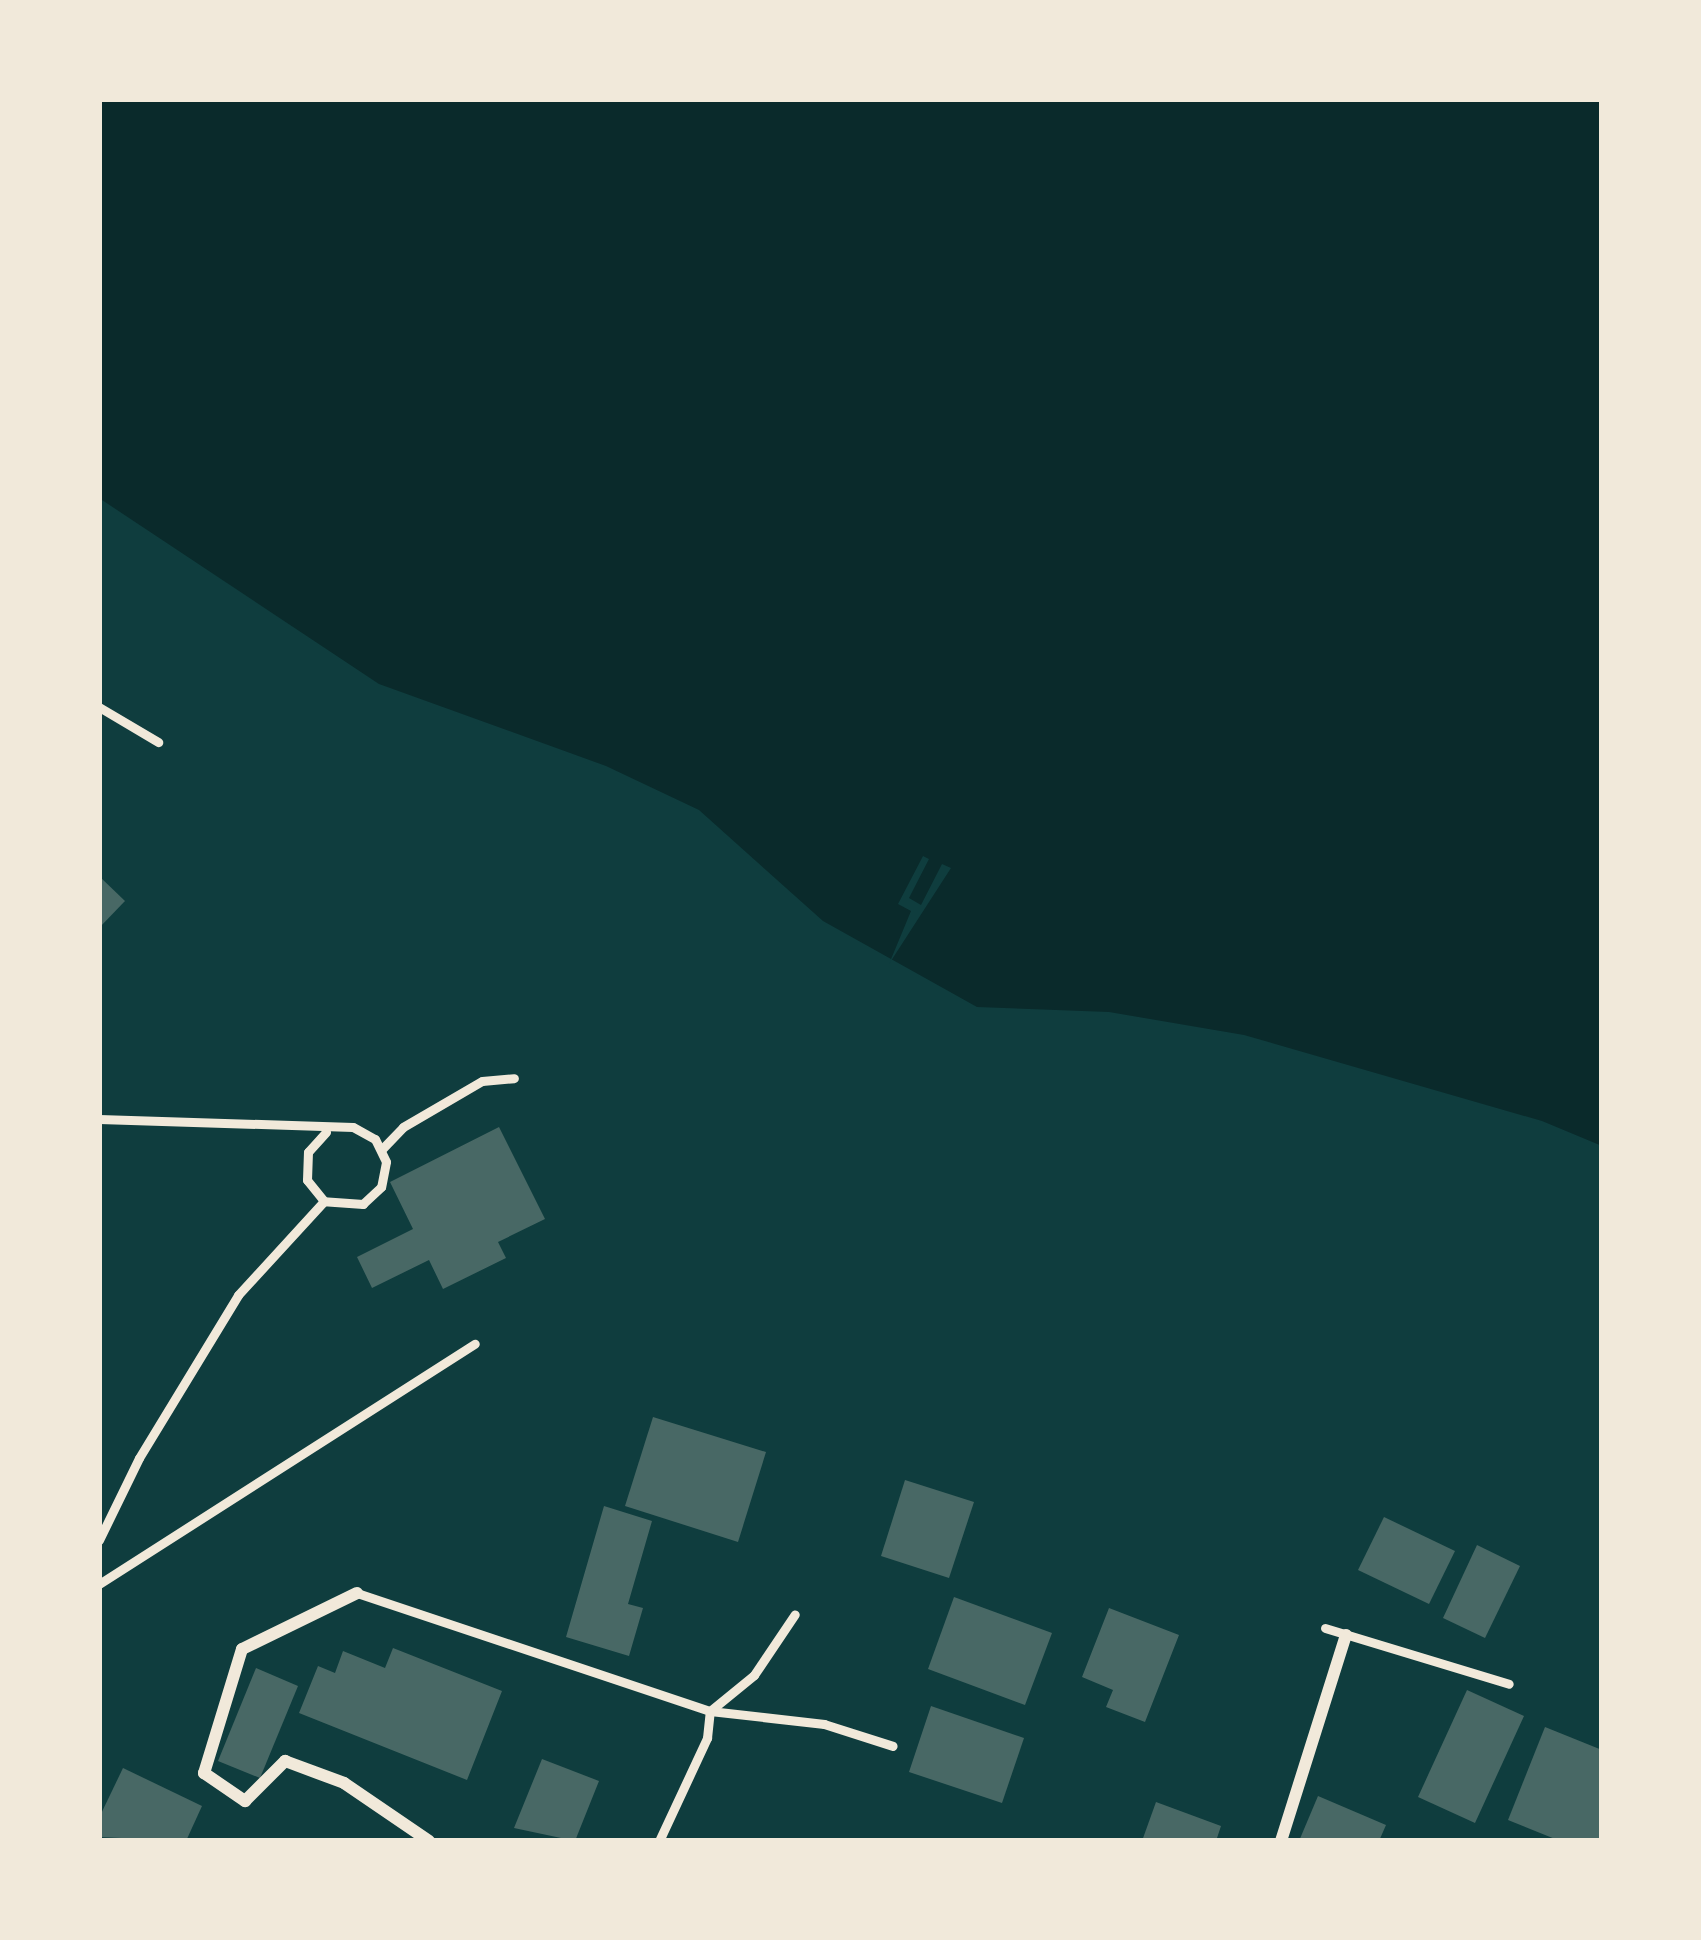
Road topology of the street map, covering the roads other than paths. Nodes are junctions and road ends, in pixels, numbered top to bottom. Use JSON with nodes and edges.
{"nodes":[{"id":1,"x":99,"y":707,"type":"edge"},
{"id":2,"x":158,"y":742,"type":"dead end"},
{"id":3,"x":514,"y":1078,"type":"dead end"},
{"id":4,"x":99,"y":1119,"type":"edge"},
{"id":5,"x":326,"y":1132,"type":"junction"},
{"id":6,"x":382,"y":1149,"type":"junction"},
{"id":7,"x":324,"y":1202,"type":"junction"},
{"id":8,"x":475,"y":1344,"type":"dead end"},
{"id":9,"x":99,"y":1540,"type":"edge"},
{"id":10,"x":99,"y":1584,"type":"edge"},
{"id":11,"x":357,"y":1593,"type":"joint"},
{"id":12,"x":795,"y":1614,"type":"dead end"},
{"id":13,"x":1325,"y":1628,"type":"dead end"},
{"id":14,"x":1346,"y":1635,"type":"junction"},
{"id":15,"x":1509,"y":1684,"type":"dead end"},
{"id":16,"x":710,"y":1711,"type":"junction"},
{"id":17,"x":893,"y":1746,"type":"dead end"},
{"id":18,"x":429,"y":1841,"type":"edge"},
{"id":19,"x":658,"y":1841,"type":"edge"},
{"id":20,"x":1281,"y":1841,"type":"edge"}],
"edges":[{"from":1,"to":2,"type":"lane"},
{"from":3,"to":6,"type":"lane"},
{"from":4,"to":5,"type":"lane"},
{"from":5,"to":6,"type":"lane"},
{"from":5,"to":7,"type":"lane"},
{"from":6,"to":7,"type":"lane"},
{"from":7,"to":9,"type":"lane"},
{"from":8,"to":10,"type":"lane"},
{"from":11,"to":16,"type":"lane"},
{"from":11,"to":18,"type":"street"},
{"from":12,"to":16,"type":"lane"},
{"from":13,"to":14,"type":"lane"},
{"from":14,"to":15,"type":"lane"},
{"from":14,"to":20,"type":"street"},
{"from":16,"to":17,"type":"lane"},
{"from":16,"to":19,"type":"lane"}]}
